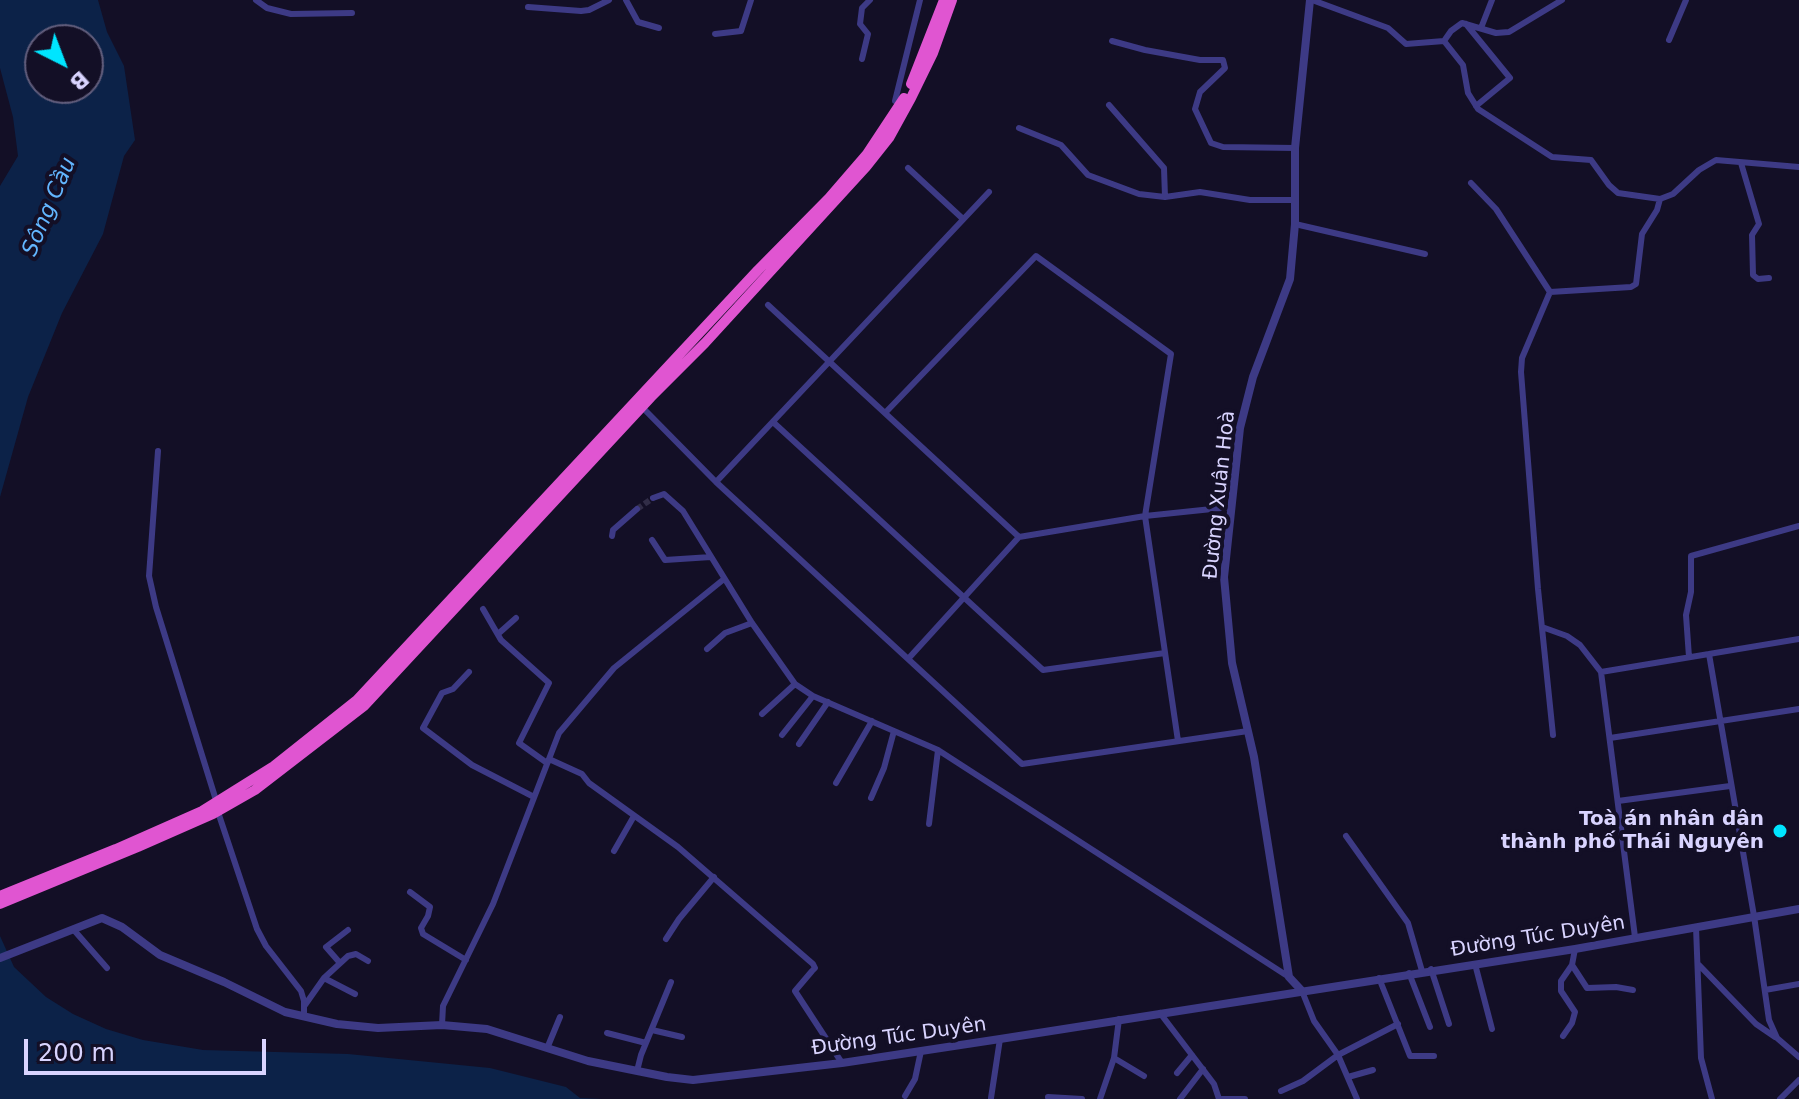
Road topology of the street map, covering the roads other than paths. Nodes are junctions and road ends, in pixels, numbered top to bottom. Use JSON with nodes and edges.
{"nodes":[{"id":1,"x":256,"y":0,"type":"edge"},
{"id":2,"x":609,"y":0,"type":"edge"},
{"id":3,"x":626,"y":0,"type":"edge"},
{"id":4,"x":751,"y":0,"type":"edge"},
{"id":5,"x":870,"y":0,"type":"edge"},
{"id":6,"x":920,"y":0,"type":"edge"},
{"id":7,"x":944,"y":0,"type":"edge"},
{"id":8,"x":952,"y":0,"type":"edge"},
{"id":9,"x":1311,"y":0,"type":"edge"},
{"id":10,"x":1492,"y":0,"type":"edge"},
{"id":11,"x":1562,"y":0,"type":"edge"},
{"id":12,"x":1686,"y":0,"type":"edge"},
{"id":13,"x":528,"y":7,"type":"dead end"},
{"id":14,"x":352,"y":13,"type":"dead end"},
{"id":15,"x":1466,"y":24,"type":"junction"},
{"id":16,"x":659,"y":28,"type":"dead end"},
{"id":17,"x":1481,"y":28,"type":"junction"},
{"id":18,"x":715,"y":34,"type":"dead end"},
{"id":19,"x":1669,"y":40,"type":"dead end"},
{"id":20,"x":1112,"y":41,"type":"dead end"},
{"id":21,"x":1444,"y":41,"type":"junction"},
{"id":22,"x":862,"y":59,"type":"dead end"},
{"id":23,"x":895,"y":101,"type":"dead end"},
{"id":24,"x":1109,"y":105,"type":"dead end"},
{"id":25,"x":1476,"y":106,"type":"junction"},
{"id":26,"x":1019,"y":128,"type":"dead end"},
{"id":27,"x":1295,"y":148,"type":"junction"},
{"id":28,"x":1741,"y":163,"type":"junction"},
{"id":29,"x":1799,"y":167,"type":"edge"},
{"id":30,"x":908,"y":168,"type":"dead end"},
{"id":31,"x":1471,"y":183,"type":"dead end"},
{"id":32,"x":989,"y":192,"type":"dead end"},
{"id":33,"x":1165,"y":197,"type":"junction"},
{"id":34,"x":1660,"y":199,"type":"junction"},
{"id":35,"x":1295,"y":200,"type":"junction"},
{"id":36,"x":963,"y":219,"type":"junction"},
{"id":37,"x":1295,"y":224,"type":"junction"},
{"id":38,"x":1425,"y":254,"type":"dead end"},
{"id":39,"x":1769,"y":278,"type":"dead end"},
{"id":40,"x":1550,"y":292,"type":"junction"},
{"id":41,"x":768,"y":305,"type":"dead end"},
{"id":42,"x":829,"y":362,"type":"junction"},
{"id":43,"x":639,"y":403,"type":"junction"},
{"id":44,"x":885,"y":413,"type":"junction"},
{"id":45,"x":773,"y":422,"type":"junction"},
{"id":46,"x":158,"y":451,"type":"dead end"},
{"id":47,"x":716,"y":482,"type":"junction"},
{"id":48,"x":653,"y":498,"type":"dead end"},
{"id":49,"x":1231,"y":507,"type":"junction"},
{"id":50,"x":637,"y":509,"type":"tunnel mouth"},
{"id":51,"x":1145,"y":516,"type":"junction"},
{"id":52,"x":1799,"y":526,"type":"edge"},
{"id":53,"x":612,"y":536,"type":"dead end"},
{"id":54,"x":1019,"y":537,"type":"junction"},
{"id":55,"x":652,"y":540,"type":"dead end"},
{"id":56,"x":711,"y":557,"type":"junction"},
{"id":57,"x":724,"y":579,"type":"junction"},
{"id":58,"x":964,"y":598,"type":"junction"},
{"id":59,"x":483,"y":609,"type":"dead end"},
{"id":60,"x":516,"y":618,"type":"dead end"},
{"id":61,"x":752,"y":623,"type":"junction"},
{"id":62,"x":1542,"y":627,"type":"junction"},
{"id":63,"x":498,"y":634,"type":"junction"},
{"id":64,"x":1799,"y":639,"type":"edge"},
{"id":65,"x":707,"y":649,"type":"dead end"},
{"id":66,"x":1165,"y":653,"type":"junction"},
{"id":67,"x":1709,"y":654,"type":"junction"},
{"id":68,"x":1689,"y":657,"type":"junction"},
{"id":69,"x":908,"y":659,"type":"junction"},
{"id":70,"x":469,"y":672,"type":"dead end"},
{"id":71,"x":1601,"y":672,"type":"junction"},
{"id":72,"x":795,"y":684,"type":"junction"},
{"id":73,"x":813,"y":696,"type":"junction"},
{"id":74,"x":828,"y":702,"type":"junction"},
{"id":75,"x":1799,"y":709,"type":"edge"},
{"id":76,"x":762,"y":714,"type":"dead end"},
{"id":77,"x":1721,"y":720,"type":"junction"},
{"id":78,"x":872,"y":721,"type":"junction"},
{"id":79,"x":894,"y":731,"type":"junction"},
{"id":80,"x":1248,"y":731,"type":"junction"},
{"id":81,"x":782,"y":735,"type":"dead end"},
{"id":82,"x":1553,"y":735,"type":"dead end"},
{"id":83,"x":1610,"y":738,"type":"junction"},
{"id":84,"x":1178,"y":741,"type":"junction"},
{"id":85,"x":799,"y":744,"type":"dead end"},
{"id":86,"x":938,"y":750,"type":"junction"},
{"id":87,"x":548,"y":761,"type":"junction"},
{"id":88,"x":836,"y":783,"type":"dead end"},
{"id":89,"x":1730,"y":786,"type":"junction"},
{"id":90,"x":215,"y":797,"type":"dead end"},
{"id":91,"x":534,"y":797,"type":"junction"},
{"id":92,"x":871,"y":798,"type":"dead end"},
{"id":93,"x":1618,"y":801,"type":"junction"},
{"id":94,"x":219,"y":815,"type":"dead end"},
{"id":95,"x":634,"y":816,"type":"junction"},
{"id":96,"x":929,"y":824,"type":"dead end"},
{"id":97,"x":1346,"y":836,"type":"dead end"},
{"id":98,"x":614,"y":851,"type":"dead end"},
{"id":99,"x":78,"y":869,"type":"junction"},
{"id":100,"x":714,"y":877,"type":"junction"},
{"id":101,"x":410,"y":892,"type":"dead end"},
{"id":102,"x":0,"y":896,"type":"edge"},
{"id":103,"x":0,"y":904,"type":"edge"},
{"id":104,"x":1799,"y":909,"type":"edge"},
{"id":105,"x":1754,"y":916,"type":"junction"},
{"id":106,"x":1696,"y":927,"type":"junction"},
{"id":107,"x":73,"y":929,"type":"junction"},
{"id":108,"x":348,"y":930,"type":"dead end"},
{"id":109,"x":1635,"y":937,"type":"junction"},
{"id":110,"x":666,"y":939,"type":"dead end"},
{"id":111,"x":1575,"y":949,"type":"junction"},
{"id":112,"x":0,"y":958,"type":"edge"},
{"id":113,"x":466,"y":960,"type":"junction"},
{"id":114,"x":368,"y":961,"type":"dead end"},
{"id":115,"x":340,"y":963,"type":"junction"},
{"id":116,"x":1475,"y":964,"type":"junction"},
{"id":117,"x":1572,"y":965,"type":"junction"},
{"id":118,"x":1699,"y":965,"type":"junction"},
{"id":119,"x":107,"y":968,"type":"dead end"},
{"id":120,"x":1426,"y":970,"type":"junction"},
{"id":121,"x":1409,"y":973,"type":"junction"},
{"id":122,"x":1289,"y":977,"type":"junction"},
{"id":123,"x":324,"y":978,"type":"junction"},
{"id":124,"x":1379,"y":978,"type":"junction"},
{"id":125,"x":671,"y":982,"type":"dead end"},
{"id":126,"x":1799,"y":984,"type":"edge"},
{"id":127,"x":1633,"y":990,"type":"dead end"},
{"id":128,"x":1765,"y":990,"type":"junction"},
{"id":129,"x":1302,"y":991,"type":"junction"},
{"id":130,"x":355,"y":994,"type":"dead end"},
{"id":131,"x":305,"y":1005,"type":"junction"},
{"id":132,"x":1160,"y":1013,"type":"junction"},
{"id":133,"x":304,"y":1016,"type":"junction"},
{"id":134,"x":560,"y":1017,"type":"dead end"},
{"id":135,"x":1119,"y":1019,"type":"junction"},
{"id":136,"x":1398,"y":1024,"type":"junction"},
{"id":137,"x":1449,"y":1024,"type":"dead end"},
{"id":138,"x":442,"y":1025,"type":"junction"},
{"id":139,"x":1430,"y":1027,"type":"dead end"},
{"id":140,"x":1492,"y":1029,"type":"dead end"},
{"id":141,"x":652,"y":1030,"type":"junction"},
{"id":142,"x":607,"y":1033,"type":"dead end"},
{"id":143,"x":1563,"y":1036,"type":"dead end"},
{"id":144,"x":682,"y":1037,"type":"dead end"},
{"id":145,"x":1777,"y":1038,"type":"junction"},
{"id":146,"x":1000,"y":1039,"type":"junction"},
{"id":147,"x":646,"y":1043,"type":"junction"},
{"id":148,"x":548,"y":1046,"type":"junction"},
{"id":149,"x":1796,"y":1050,"type":"edge"},
{"id":150,"x":921,"y":1051,"type":"junction"},
{"id":151,"x":1192,"y":1055,"type":"junction"},
{"id":152,"x":1338,"y":1055,"type":"junction"},
{"id":153,"x":1434,"y":1056,"type":"dead end"},
{"id":154,"x":1799,"y":1057,"type":"edge"},
{"id":155,"x":1114,"y":1058,"type":"junction"},
{"id":156,"x":842,"y":1063,"type":"junction"},
{"id":157,"x":1203,"y":1069,"type":"junction"},
{"id":158,"x":1373,"y":1070,"type":"dead end"},
{"id":159,"x":637,"y":1071,"type":"junction"},
{"id":160,"x":1177,"y":1073,"type":"dead end"},
{"id":161,"x":1144,"y":1076,"type":"dead end"},
{"id":162,"x":1348,"y":1077,"type":"junction"},
{"id":163,"x":1799,"y":1080,"type":"edge"},
{"id":164,"x":1281,"y":1091,"type":"dead end"},
{"id":165,"x":905,"y":1096,"type":"dead end"},
{"id":166,"x":1048,"y":1097,"type":"dead end"},
{"id":167,"x":991,"y":1098,"type":"edge"},
{"id":168,"x":1103,"y":1098,"type":"edge"},
{"id":169,"x":1082,"y":1099,"type":"edge"},
{"id":170,"x":1180,"y":1099,"type":"edge"},
{"id":171,"x":1220,"y":1099,"type":"edge"},
{"id":172,"x":1245,"y":1099,"type":"edge"},
{"id":173,"x":1357,"y":1099,"type":"edge"},
{"id":174,"x":1712,"y":1099,"type":"edge"},
{"id":175,"x":1780,"y":1099,"type":"edge"}],
"edges":[{"from":1,"to":14,"type":"street"},
{"from":2,"to":13,"type":"street"},
{"from":3,"to":16,"type":"street"},
{"from":4,"to":18,"type":"street"},
{"from":5,"to":22,"type":"street"},
{"from":6,"to":23,"type":"street"},
{"from":7,"to":43,"type":"highway"},
{"from":8,"to":43,"type":"highway"},
{"from":9,"to":21,"type":"street"},
{"from":9,"to":27,"type":"street","name":"Đường Xuân Hoà"},
{"from":10,"to":17,"type":"street"},
{"from":11,"to":17,"type":"street"},
{"from":12,"to":19,"type":"street"},
{"from":15,"to":17,"type":"street"},
{"from":15,"to":21,"type":"street"},
{"from":15,"to":25,"type":"street"},
{"from":20,"to":27,"type":"street"},
{"from":21,"to":25,"type":"street"},
{"from":24,"to":33,"type":"street"},
{"from":25,"to":34,"type":"street"},
{"from":26,"to":33,"type":"street"},
{"from":27,"to":35,"type":"street","name":"Đường Xuân Hoà"},
{"from":28,"to":29,"type":"street"},
{"from":28,"to":34,"type":"street"},
{"from":28,"to":39,"type":"street"},
{"from":30,"to":36,"type":"street"},
{"from":31,"to":40,"type":"street"},
{"from":32,"to":36,"type":"street"},
{"from":33,"to":35,"type":"street"},
{"from":34,"to":40,"type":"street"},
{"from":35,"to":37,"type":"street","name":"Đường Xuân Hoà"},
{"from":36,"to":42,"type":"street"},
{"from":37,"to":38,"type":"street"},
{"from":37,"to":49,"type":"street","name":"Đường Xuân Hoà"},
{"from":40,"to":62,"type":"street"},
{"from":41,"to":42,"type":"street"},
{"from":42,"to":44,"type":"street"},
{"from":42,"to":45,"type":"street"},
{"from":43,"to":47,"type":"street"},
{"from":43,"to":99,"type":"highway"},
{"from":44,"to":51,"type":"street"},
{"from":44,"to":54,"type":"street"},
{"from":45,"to":47,"type":"street"},
{"from":45,"to":58,"type":"street"},
{"from":46,"to":90,"type":"street"},
{"from":47,"to":69,"type":"street"},
{"from":48,"to":56,"type":"street"},
{"from":49,"to":51,"type":"street"},
{"from":49,"to":80,"type":"street","name":"Đường Xuân Hoà"},
{"from":50,"to":53,"type":"street"},
{"from":51,"to":54,"type":"street"},
{"from":51,"to":66,"type":"street"},
{"from":52,"to":68,"type":"street"},
{"from":54,"to":58,"type":"street"},
{"from":55,"to":56,"type":"street"},
{"from":56,"to":57,"type":"street"},
{"from":57,"to":61,"type":"street"},
{"from":57,"to":87,"type":"street"},
{"from":58,"to":66,"type":"street"},
{"from":58,"to":69,"type":"street"},
{"from":59,"to":63,"type":"street"},
{"from":60,"to":63,"type":"street"},
{"from":61,"to":65,"type":"street"},
{"from":61,"to":72,"type":"street"},
{"from":62,"to":71,"type":"street"},
{"from":62,"to":82,"type":"street"},
{"from":63,"to":87,"type":"street"},
{"from":64,"to":67,"type":"street"},
{"from":66,"to":84,"type":"street"},
{"from":67,"to":68,"type":"street"},
{"from":67,"to":77,"type":"street"},
{"from":68,"to":71,"type":"street"},
{"from":69,"to":84,"type":"street"},
{"from":70,"to":91,"type":"street"},
{"from":71,"to":83,"type":"street"},
{"from":72,"to":73,"type":"street"},
{"from":72,"to":76,"type":"street"},
{"from":73,"to":74,"type":"street"},
{"from":73,"to":81,"type":"street"},
{"from":74,"to":78,"type":"street"},
{"from":74,"to":85,"type":"street"},
{"from":75,"to":77,"type":"street"},
{"from":77,"to":83,"type":"street"},
{"from":77,"to":89,"type":"street"},
{"from":78,"to":79,"type":"street"},
{"from":78,"to":88,"type":"street"},
{"from":79,"to":86,"type":"street"},
{"from":79,"to":92,"type":"street"},
{"from":80,"to":84,"type":"street"},
{"from":80,"to":122,"type":"street","name":"Đường Xuân Hoà"},
{"from":83,"to":93,"type":"street"},
{"from":86,"to":96,"type":"street"},
{"from":86,"to":122,"type":"street"},
{"from":87,"to":91,"type":"street"},
{"from":87,"to":95,"type":"street"},
{"from":89,"to":93,"type":"street"},
{"from":89,"to":105,"type":"street"},
{"from":91,"to":113,"type":"street"},
{"from":93,"to":109,"type":"street"},
{"from":94,"to":131,"type":"street"},
{"from":95,"to":98,"type":"street"},
{"from":95,"to":100,"type":"street"},
{"from":97,"to":120,"type":"street"},
{"from":99,"to":102,"type":"highway"},
{"from":99,"to":103,"type":"highway"},
{"from":100,"to":110,"type":"street"},
{"from":100,"to":156,"type":"street"},
{"from":101,"to":113,"type":"street"},
{"from":104,"to":105,"type":"street","name":"Đường Túc Duyên"},
{"from":105,"to":106,"type":"street","name":"Đường Túc Duyên"},
{"from":105,"to":128,"type":"street"},
{"from":106,"to":109,"type":"street","name":"Đường Túc Duyên"},
{"from":106,"to":118,"type":"street"},
{"from":107,"to":112,"type":"street","name":"Đường Túc Duyên"},
{"from":107,"to":119,"type":"street"},
{"from":107,"to":133,"type":"street","name":"Đường Túc Duyên"},
{"from":108,"to":115,"type":"street"},
{"from":109,"to":111,"type":"street","name":"Đường Túc Duyên"},
{"from":111,"to":116,"type":"street","name":"Đường Túc Duyên"},
{"from":111,"to":117,"type":"street"},
{"from":113,"to":138,"type":"street"},
{"from":114,"to":115,"type":"street"},
{"from":115,"to":123,"type":"street"},
{"from":116,"to":120,"type":"street","name":"Đường Túc Duyên"},
{"from":116,"to":140,"type":"street"},
{"from":117,"to":127,"type":"street"},
{"from":117,"to":143,"type":"street"},
{"from":118,"to":145,"type":"street"},
{"from":118,"to":174,"type":"street"},
{"from":120,"to":121,"type":"street","name":"Đường Túc Duyên"},
{"from":120,"to":137,"type":"street"},
{"from":121,"to":124,"type":"street","name":"Đường Túc Duyên"},
{"from":121,"to":139,"type":"street"},
{"from":122,"to":129,"type":"street"},
{"from":123,"to":130,"type":"street"},
{"from":123,"to":131,"type":"street"},
{"from":124,"to":129,"type":"street","name":"Đường Túc Duyên"},
{"from":124,"to":136,"type":"street"},
{"from":125,"to":141,"type":"street"},
{"from":126,"to":128,"type":"street"},
{"from":128,"to":145,"type":"street"},
{"from":129,"to":132,"type":"street","name":"Đường Túc Duyên"},
{"from":129,"to":152,"type":"street"},
{"from":131,"to":133,"type":"street"},
{"from":132,"to":135,"type":"street","name":"Đường Túc Duyên"},
{"from":132,"to":151,"type":"street"},
{"from":133,"to":138,"type":"street","name":"Đường Túc Duyên"},
{"from":134,"to":148,"type":"street"},
{"from":135,"to":146,"type":"street","name":"Đường Túc Duyên"},
{"from":135,"to":155,"type":"street"},
{"from":136,"to":152,"type":"street"},
{"from":136,"to":153,"type":"street"},
{"from":138,"to":148,"type":"street","name":"Đường Túc Duyên"},
{"from":141,"to":144,"type":"street"},
{"from":141,"to":147,"type":"street"},
{"from":142,"to":147,"type":"street"},
{"from":145,"to":149,"type":"street"},
{"from":146,"to":150,"type":"street","name":"Đường Túc Duyên"},
{"from":146,"to":167,"type":"street"},
{"from":147,"to":159,"type":"street"},
{"from":148,"to":159,"type":"street","name":"Đường Túc Duyên"},
{"from":149,"to":154,"type":"street"},
{"from":150,"to":156,"type":"street","name":"Đường Túc Duyên"},
{"from":150,"to":165,"type":"street"},
{"from":151,"to":157,"type":"street"},
{"from":151,"to":160,"type":"street"},
{"from":152,"to":162,"type":"street"},
{"from":152,"to":164,"type":"street"},
{"from":155,"to":161,"type":"street"},
{"from":155,"to":168,"type":"street"},
{"from":156,"to":159,"type":"street","name":"Đường Túc Duyên"},
{"from":157,"to":170,"type":"street"},
{"from":157,"to":171,"type":"street"},
{"from":158,"to":162,"type":"street"},
{"from":162,"to":173,"type":"street"},
{"from":163,"to":175,"type":"street"},
{"from":166,"to":169,"type":"street"},
{"from":171,"to":172,"type":"street"}]}
